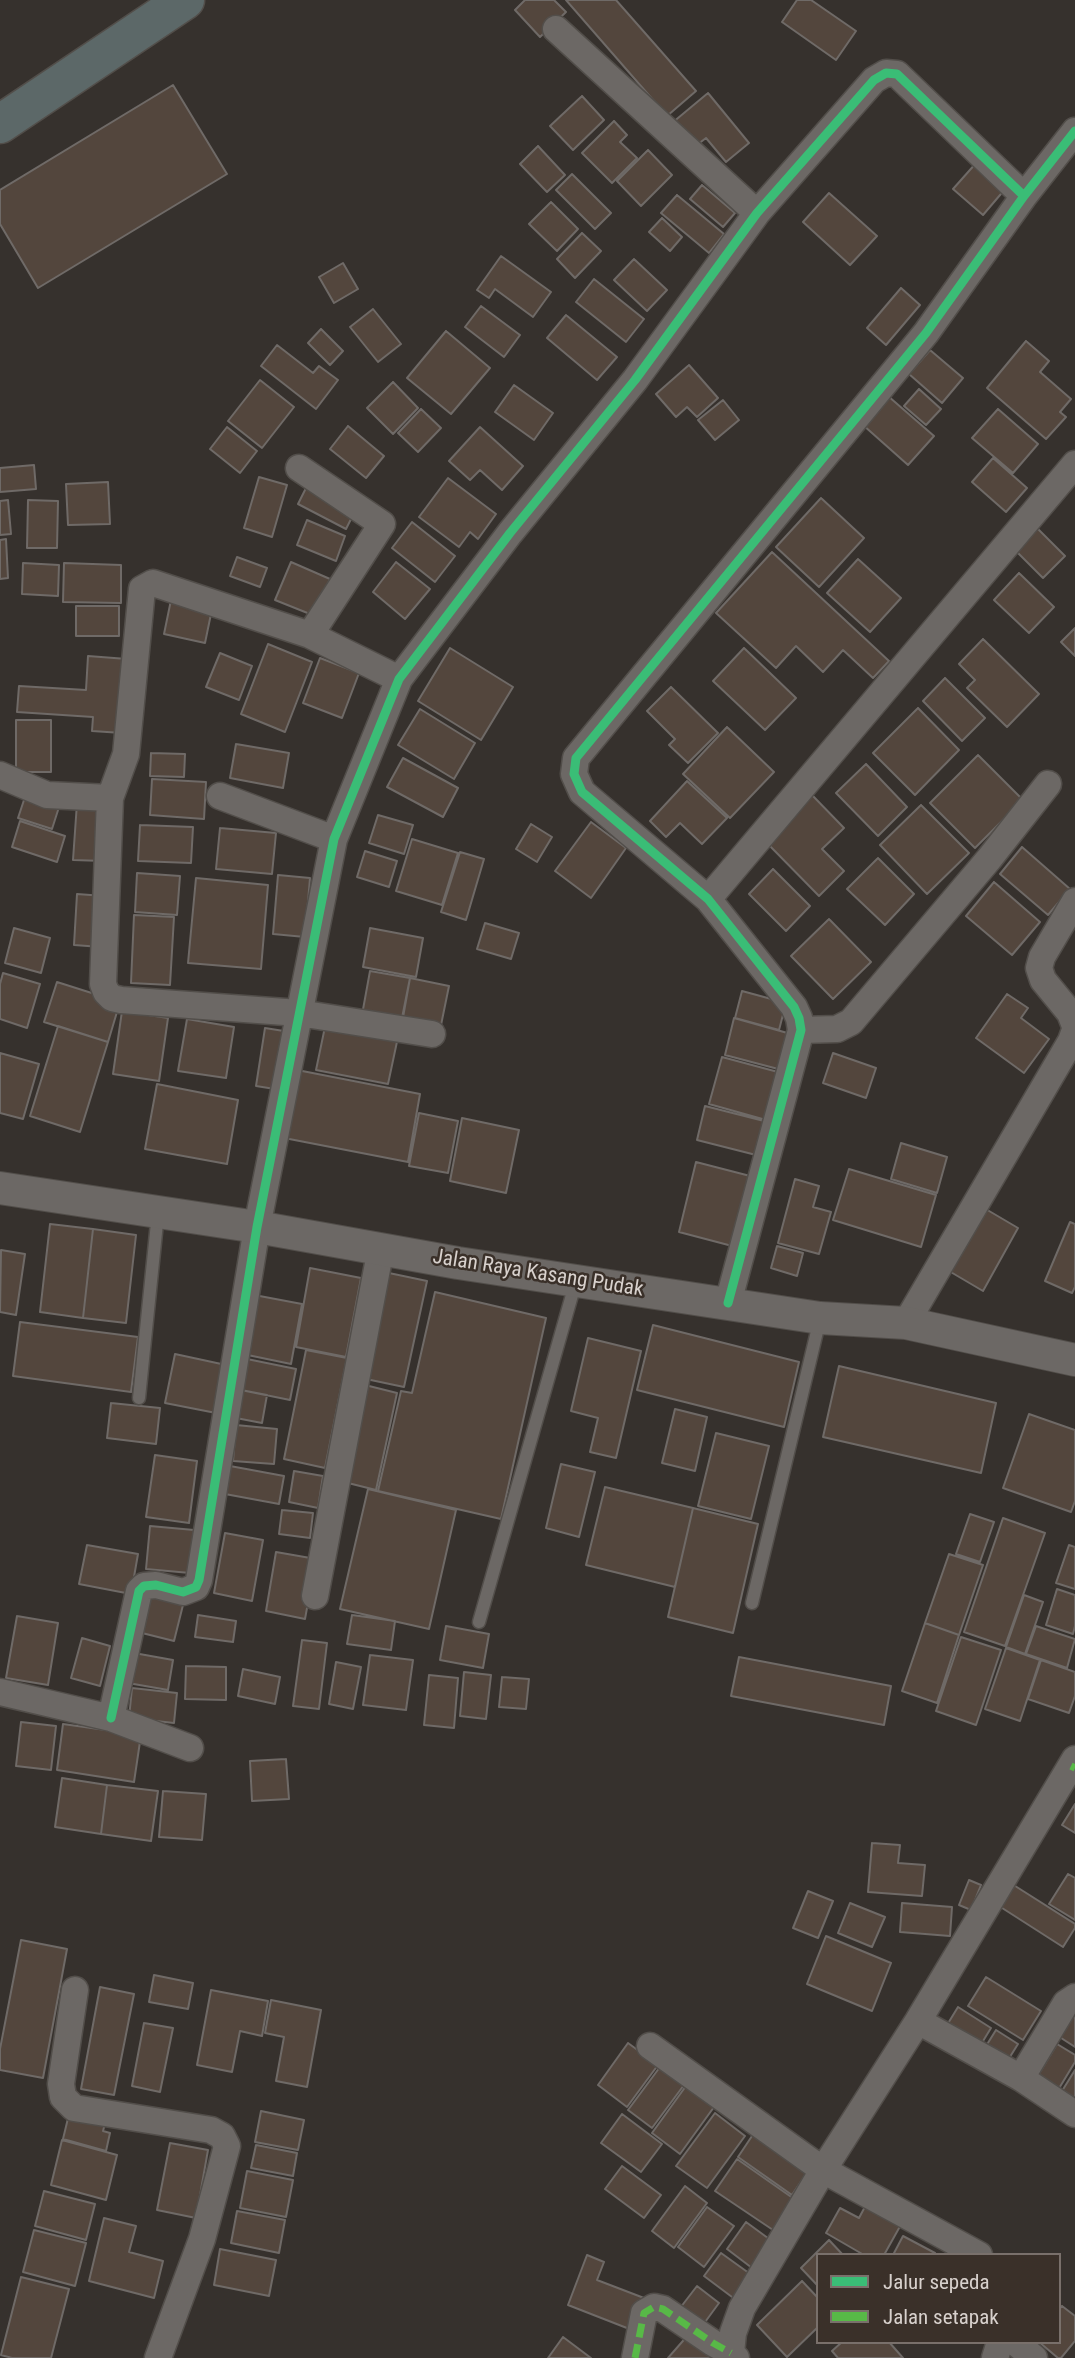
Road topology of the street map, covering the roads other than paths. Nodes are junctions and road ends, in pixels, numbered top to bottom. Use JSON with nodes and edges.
{"nodes":[{"id":1,"x":185,"y":0,"type":"edge"},
{"id":2,"x":556,"y":29,"type":"dead end"},
{"id":3,"x":0,"y":124,"type":"edge"},
{"id":4,"x":1075,"y":131,"type":"edge"},
{"id":5,"x":1024,"y":196,"type":"junction"},
{"id":6,"x":757,"y":213,"type":"junction"},
{"id":7,"x":1075,"y":464,"type":"edge"},
{"id":8,"x":299,"y":468,"type":"dead end"},
{"id":9,"x":310,"y":635,"type":"junction"},
{"id":10,"x":399,"y":679,"type":"junction"},
{"id":11,"x":0,"y":775,"type":"edge"},
{"id":12,"x":1048,"y":784,"type":"dead end"},
{"id":13,"x":219,"y":796,"type":"dead end"},
{"id":14,"x":110,"y":798,"type":"junction"},
{"id":15,"x":334,"y":839,"type":"junction"},
{"id":16,"x":708,"y":899,"type":"junction"},
{"id":17,"x":1075,"y":901,"type":"edge"},
{"id":18,"x":299,"y":1013,"type":"junction"},
{"id":19,"x":1075,"y":1028,"type":"edge"},
{"id":20,"x":801,"y":1030,"type":"junction"},
{"id":21,"x":432,"y":1034,"type":"dead end"},
{"id":22,"x":0,"y":1188,"type":"edge"},
{"id":23,"x":158,"y":1213,"type":"junction"},
{"id":24,"x":257,"y":1227,"type":"junction"},
{"id":25,"x":381,"y":1248,"type":"junction"},
{"id":26,"x":576,"y":1281,"type":"junction"},
{"id":27,"x":728,"y":1303,"type":"junction"},
{"id":28,"x":820,"y":1318,"type":"junction"},
{"id":29,"x":906,"y":1323,"type":"junction"},
{"id":30,"x":1075,"y":1360,"type":"edge"},
{"id":31,"x":139,"y":1398,"type":"dead end"},
{"id":32,"x":315,"y":1596,"type":"dead end"},
{"id":33,"x":752,"y":1603,"type":"dead end"},
{"id":34,"x":478,"y":1622,"type":"dead end"},
{"id":35,"x":0,"y":1692,"type":"edge"},
{"id":36,"x":111,"y":1718,"type":"junction"},
{"id":37,"x":190,"y":1748,"type":"dead end"},
{"id":38,"x":1075,"y":1759,"type":"edge"},
{"id":39,"x":75,"y":1990,"type":"dead end"},
{"id":40,"x":1075,"y":1997,"type":"edge"},
{"id":41,"x":918,"y":2021,"type":"junction"},
{"id":42,"x":650,"y":2046,"type":"dead end"},
{"id":43,"x":1021,"y":2078,"type":"junction"},
{"id":44,"x":1075,"y":2114,"type":"edge"},
{"id":45,"x":823,"y":2170,"type":"junction"},
{"id":46,"x":975,"y":2253,"type":"edge"},
{"id":47,"x":1017,"y":2344,"type":"edge"},
{"id":48,"x":734,"y":2356,"type":"edge"},
{"id":49,"x":158,"y":2358,"type":"edge"},
{"id":50,"x":635,"y":2358,"type":"edge"},
{"id":51,"x":1034,"y":2358,"type":"edge"}],
"edges":[{"from":1,"to":3,"type":"highway"},
{"from":2,"to":6,"type":"street"},
{"from":4,"to":5,"type":"street"},
{"from":5,"to":6,"type":"street"},
{"from":5,"to":16,"type":"street"},
{"from":6,"to":10,"type":"street"},
{"from":7,"to":16,"type":"street"},
{"from":8,"to":9,"type":"street"},
{"from":9,"to":10,"type":"street"},
{"from":9,"to":14,"type":"street"},
{"from":10,"to":15,"type":"street"},
{"from":11,"to":14,"type":"street"},
{"from":12,"to":20,"type":"street"},
{"from":13,"to":15,"type":"street"},
{"from":14,"to":18,"type":"street"},
{"from":15,"to":18,"type":"street"},
{"from":16,"to":20,"type":"street"},
{"from":17,"to":19,"type":"street"},
{"from":18,"to":21,"type":"street"},
{"from":18,"to":24,"type":"street"},
{"from":19,"to":29,"type":"street"},
{"from":20,"to":27,"type":"street"},
{"from":22,"to":23,"type":"street","name":"Jalan Raya Kasang Pudak"},
{"from":23,"to":24,"type":"street","name":"Jalan Raya Kasang Pudak"},
{"from":23,"to":31,"type":"lane"},
{"from":24,"to":25,"type":"street","name":"Jalan Raya Kasang Pudak"},
{"from":24,"to":36,"type":"street"},
{"from":25,"to":26,"type":"street","name":"Jalan Raya Kasang Pudak"},
{"from":25,"to":32,"type":"street"},
{"from":26,"to":27,"type":"street","name":"Jalan Raya Kasang Pudak"},
{"from":26,"to":34,"type":"lane"},
{"from":27,"to":28,"type":"street","name":"Jalan Raya Kasang Pudak"},
{"from":28,"to":29,"type":"street","name":"Jalan Raya Kasang Pudak"},
{"from":28,"to":33,"type":"lane"},
{"from":29,"to":30,"type":"street","name":"Jalan Raya Kasang Pudak"},
{"from":35,"to":36,"type":"street"},
{"from":36,"to":37,"type":"street"},
{"from":38,"to":41,"type":"street"},
{"from":39,"to":49,"type":"street"},
{"from":40,"to":43,"type":"street"},
{"from":41,"to":43,"type":"street"},
{"from":41,"to":45,"type":"street"},
{"from":42,"to":45,"type":"street"},
{"from":43,"to":44,"type":"street"},
{"from":45,"to":46,"type":"street"},
{"from":45,"to":48,"type":"street"},
{"from":47,"to":51,"type":"street"},
{"from":48,"to":50,"type":"street"}]}
